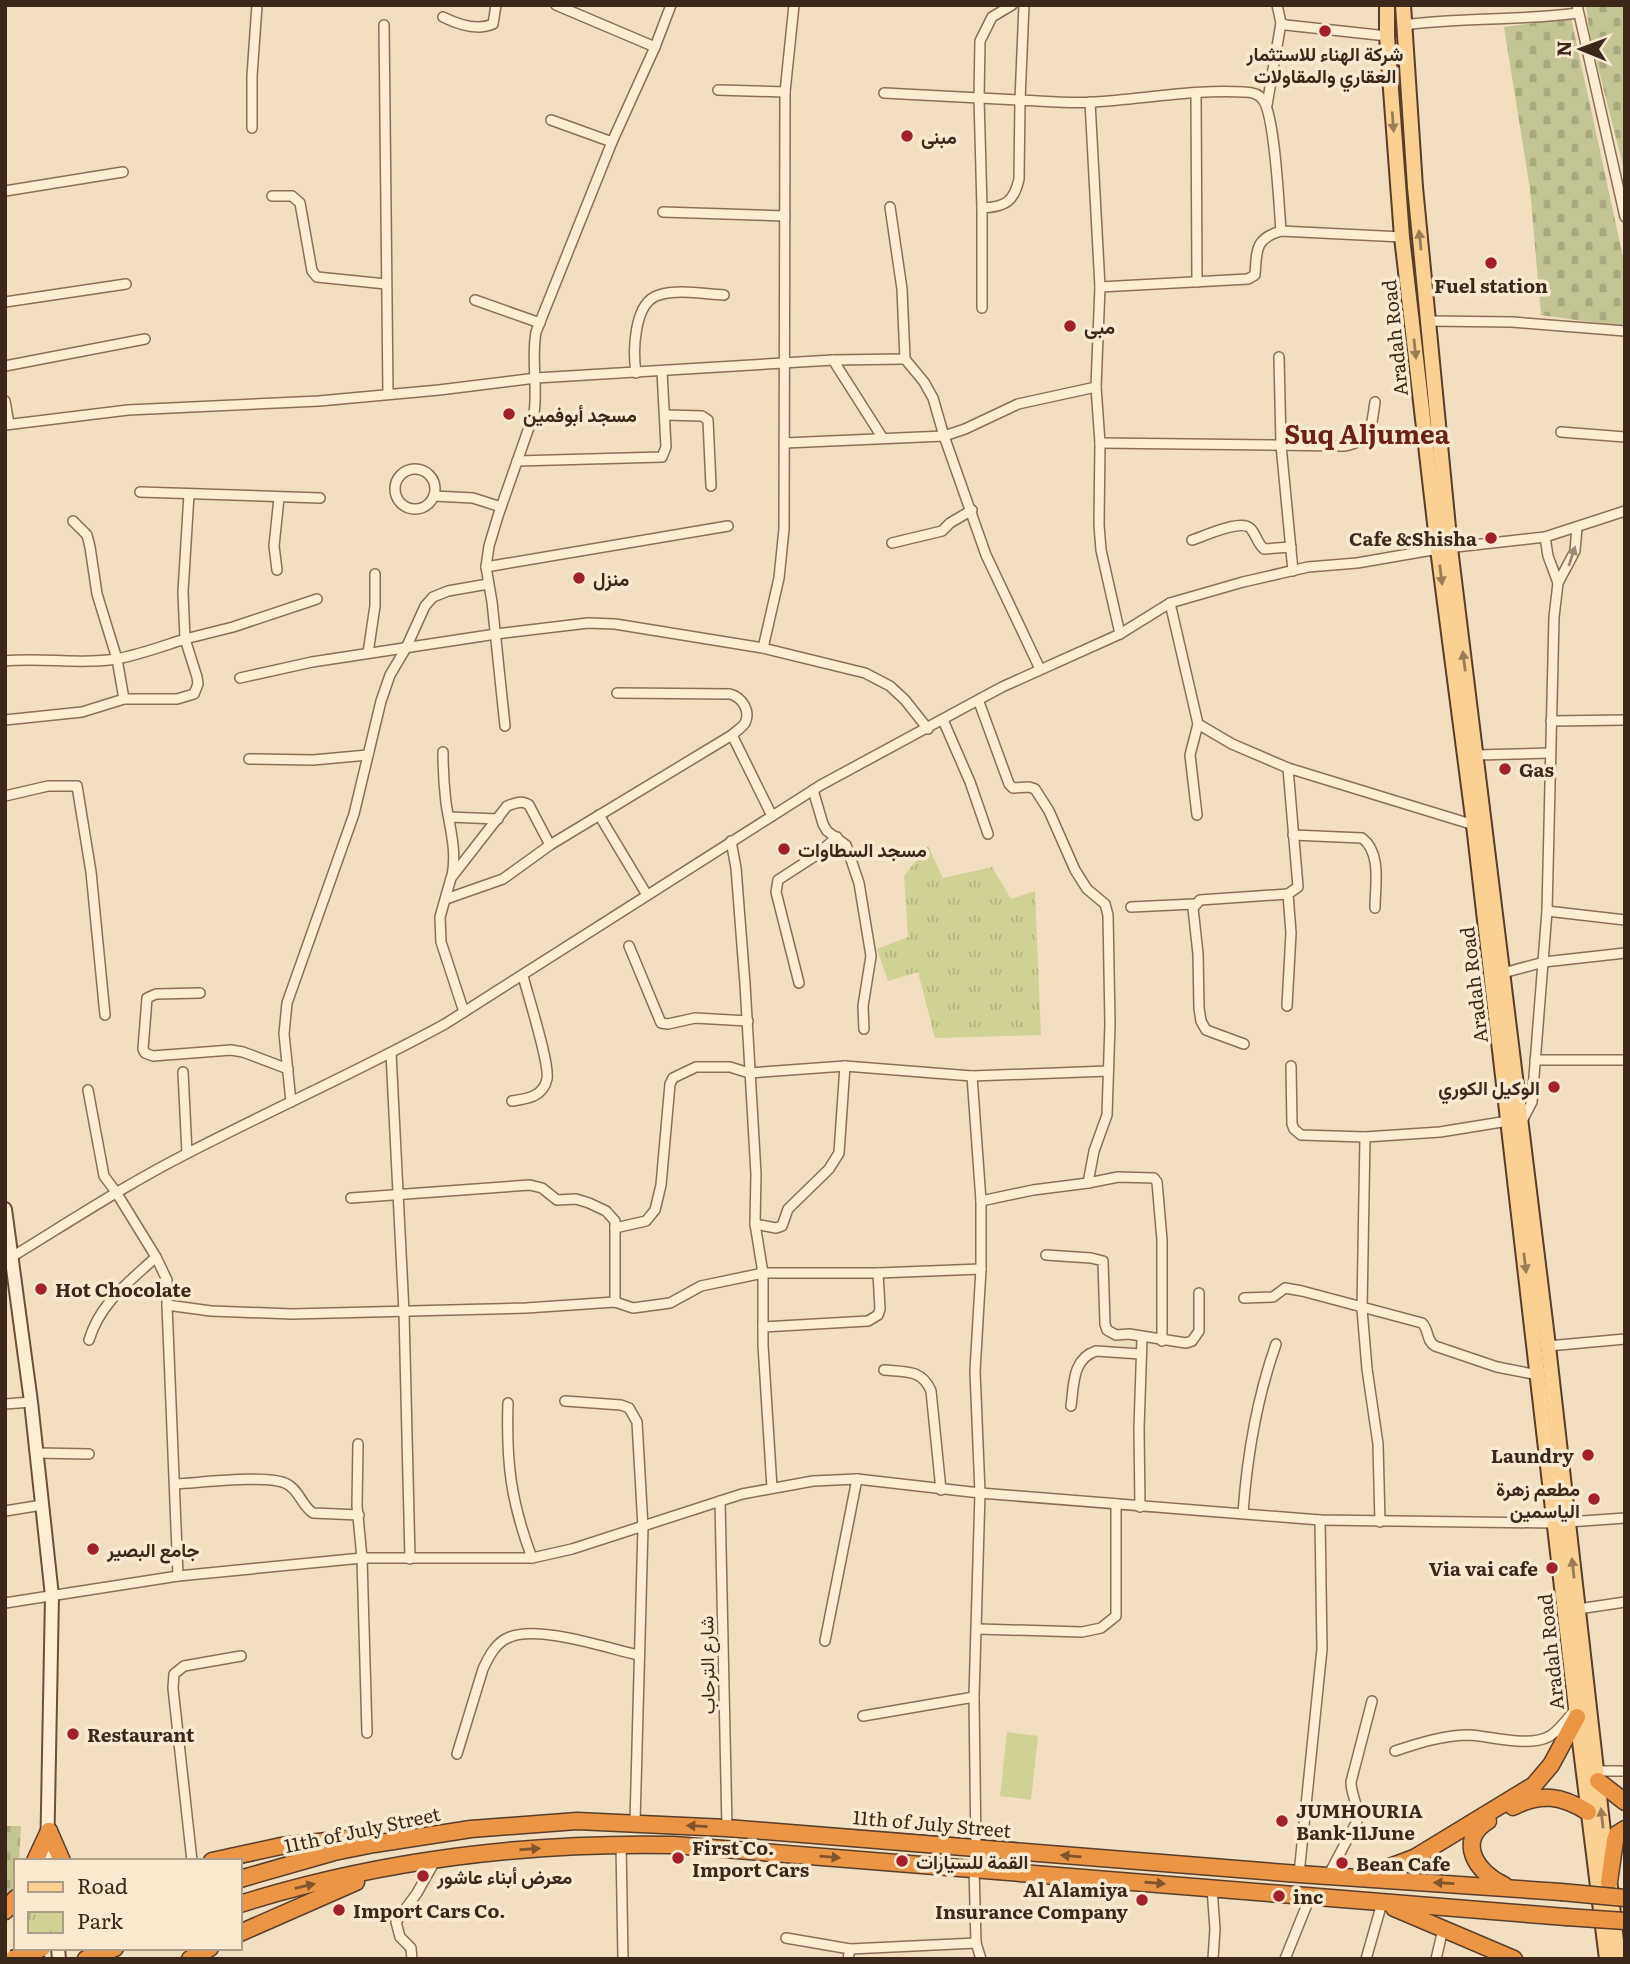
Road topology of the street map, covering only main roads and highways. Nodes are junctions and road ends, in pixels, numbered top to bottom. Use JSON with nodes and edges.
{"nodes":[{"id":1,"x":1387,"y":5,"type":"edge"},
{"id":2,"x":1403,"y":5,"type":"edge"},
{"id":3,"x":1444,"y":548,"type":"junction"},
{"id":4,"x":1514,"y":1123,"type":"junction"},
{"id":5,"x":5,"y":1209,"type":"edge"},
{"id":6,"x":9,"y":1259,"type":"edge"},
{"id":7,"x":1553,"y":1442,"type":"junction"},
{"id":8,"x":1561,"y":1523,"type":"junction"},
{"id":9,"x":1576,"y":1713,"type":"junction"},
{"id":10,"x":1597,"y":1776,"type":"junction"},
{"id":11,"x":1625,"y":1802,"type":"edge"},
{"id":12,"x":1588,"y":1812,"type":"junction"},
{"id":13,"x":1625,"y":1829,"type":"edge"},
{"id":14,"x":49,"y":1831,"type":"junction"},
{"id":15,"x":421,"y":1836,"type":"junction"},
{"id":16,"x":36,"y":1859,"type":"edge"},
{"id":17,"x":47,"y":1859,"type":"edge"},
{"id":18,"x":61,"y":1859,"type":"edge"},
{"id":19,"x":221,"y":1859,"type":"edge"},
{"id":20,"x":428,"y":1861,"type":"junction"},
{"id":21,"x":242,"y":1878,"type":"edge"},
{"id":22,"x":1357,"y":1878,"type":"junction"},
{"id":23,"x":1609,"y":1882,"type":"junction"},
{"id":24,"x":1510,"y":1887,"type":"junction"},
{"id":25,"x":1625,"y":1898,"type":"edge"},
{"id":26,"x":242,"y":1903,"type":"edge"},
{"id":27,"x":1382,"y":1903,"type":"junction"},
{"id":28,"x":1625,"y":1921,"type":"edge"},
{"id":29,"x":242,"y":1932,"type":"edge"},
{"id":30,"x":36,"y":1950,"type":"edge"},
{"id":31,"x":110,"y":1950,"type":"edge"},
{"id":32,"x":206,"y":1950,"type":"edge"},
{"id":33,"x":91,"y":1957,"type":"edge"},
{"id":34,"x":13,"y":1959,"type":"edge"},
{"id":35,"x":190,"y":1959,"type":"edge"},
{"id":36,"x":1514,"y":1959,"type":"edge"},
{"id":37,"x":1607,"y":1959,"type":"edge"},
{"id":38,"x":1618,"y":1959,"type":"edge"}],
"edges":[{"from":1,"to":3,"type":"main road","name":"Aradah Road","one_way":true},
{"from":3,"to":2,"type":"main road","name":"Aradah Road","one_way":true},
{"from":3,"to":4,"type":"main road","name":"Aradah Road","one_way":true},
{"from":4,"to":3,"type":"main road","name":"Aradah Road","one_way":true},
{"from":4,"to":7,"type":"main road","name":"Aradah Road"},
{"from":4,"to":7,"type":"main road","name":"Aradah Road","one_way":true},
{"from":5,"to":6,"type":"main road"},
{"from":6,"to":14,"type":"main road"},
{"from":7,"to":8,"type":"main road","name":"Aradah Road"},
{"from":8,"to":9,"type":"main road","name":"Aradah Road"},
{"from":10,"to":8,"type":"main road","name":"Aradah Road","one_way":true},
{"from":9,"to":12,"type":"main road","name":"Aradah Road"},
{"from":9,"to":22,"type":"highway"},
{"from":10,"to":11,"type":"highway"},
{"from":23,"to":10,"type":"main road","name":"Aradah Road","one_way":true},
{"from":12,"to":24,"type":"highway"},
{"from":12,"to":37,"type":"main road","name":"Aradah Road"},
{"from":13,"to":23,"type":"highway"},
{"from":14,"to":16,"type":"highway"},
{"from":14,"to":17,"type":"main road"},
{"from":14,"to":18,"type":"highway"},
{"from":15,"to":19,"type":"highway"},
{"from":15,"to":21,"type":"highway","name":"11th of July Street"},
{"from":22,"to":15,"type":"highway","name":"11th of July Street","one_way":true},
{"from":26,"to":20,"type":"highway","one_way":true},
{"from":20,"to":27,"type":"highway","one_way":true},
{"from":20,"to":29,"type":"highway"},
{"from":24,"to":22,"type":"highway","name":"11th of July Street","one_way":true},
{"from":23,"to":38,"type":"main road","name":"Aradah Road"},
{"from":24,"to":25,"type":"highway","name":"11th of July Street","bridge":true},
{"from":27,"to":28,"type":"highway","bridge":true},
{"from":27,"to":36,"type":"highway"},
{"from":30,"to":34,"type":"highway","bridge":true},
{"from":31,"to":33,"type":"highway"},
{"from":32,"to":35,"type":"highway"}]}
